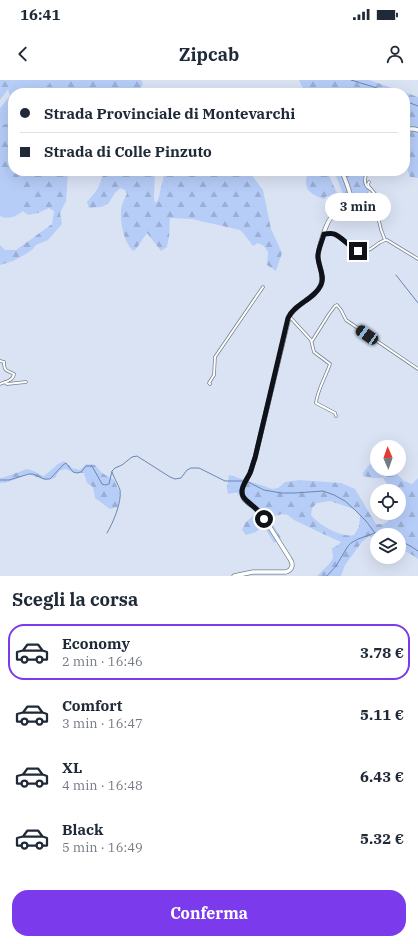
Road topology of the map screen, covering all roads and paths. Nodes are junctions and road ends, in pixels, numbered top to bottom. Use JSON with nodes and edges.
{"nodes":[{"id":1,"x":344,"y":176,"type":"edge"},
{"id":2,"x":365,"y":176,"type":"edge"},
{"id":3,"x":370,"y":182,"type":"dead end"},
{"id":4,"x":373,"y":191,"type":"junction"},
{"id":5,"x":324,"y":234,"type":"junction"},
{"id":6,"x":385,"y":240,"type":"junction"},
{"id":7,"x":418,"y":258,"type":"edge"},
{"id":8,"x":263,"y":287,"type":"dead end"},
{"id":9,"x":289,"y":316,"type":"junction"},
{"id":10,"x":312,"y":341,"type":"junction"},
{"id":11,"x":0,"y":361,"type":"edge"},
{"id":12,"x":418,"y":370,"type":"edge"},
{"id":13,"x":5,"y":382,"type":"junction"},
{"id":14,"x":26,"y":382,"type":"dead end"},
{"id":15,"x":0,"y":384,"type":"edge"},
{"id":16,"x":210,"y":384,"type":"dead end"},
{"id":17,"x":336,"y":416,"type":"dead end"},
{"id":18,"x":234,"y":576,"type":"edge"}],
"edges":[{"from":1,"to":5,"type":"main road"},
{"from":2,"to":4,"type":"street"},
{"from":3,"to":4,"type":"street"},
{"from":4,"to":6,"type":"street"},
{"from":5,"to":6,"type":"street"},
{"from":5,"to":9,"type":"main road"},
{"from":6,"to":7,"type":"street"},
{"from":8,"to":16,"type":"street"},
{"from":9,"to":10,"type":"street"},
{"from":9,"to":18,"type":"main road"},
{"from":10,"to":12,"type":"street"},
{"from":10,"to":17,"type":"street"},
{"from":11,"to":13,"type":"street"},
{"from":13,"to":14,"type":"street"},
{"from":13,"to":15,"type":"street"}]}
